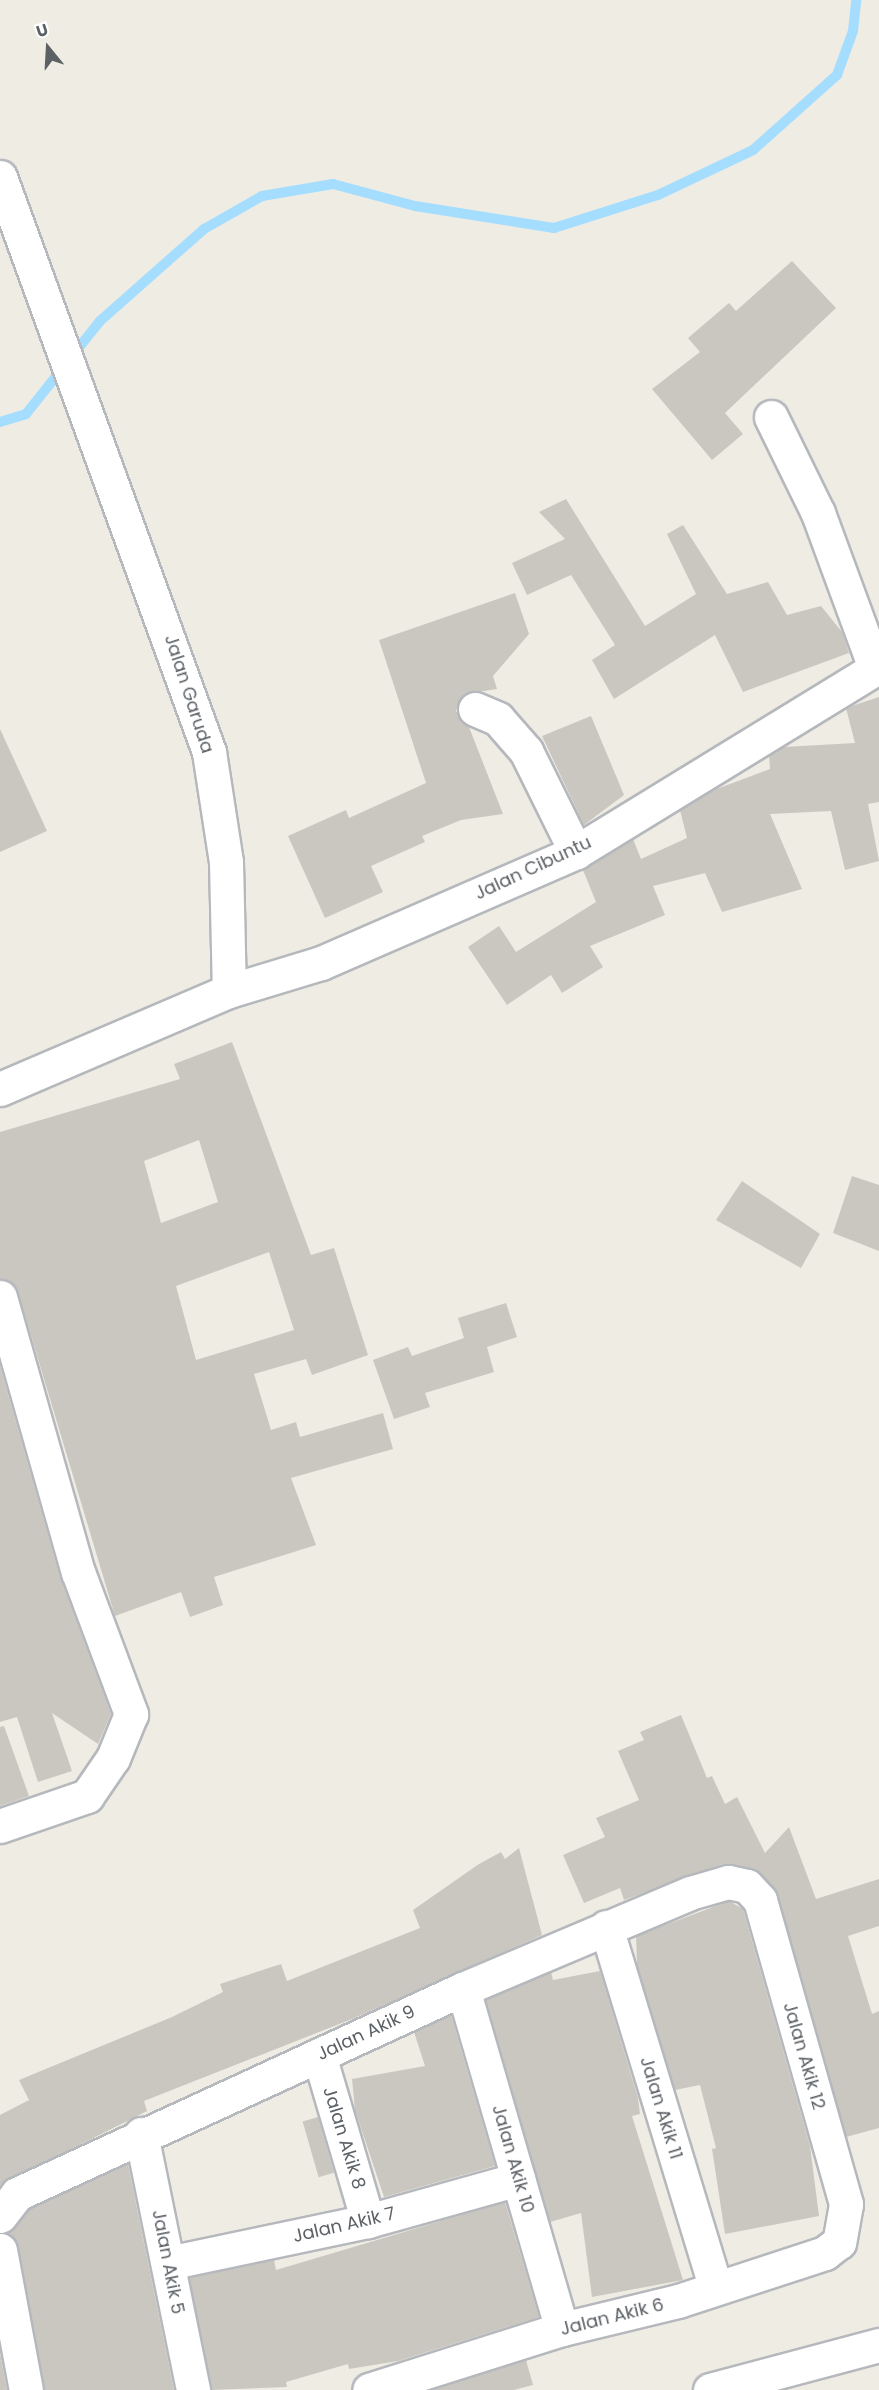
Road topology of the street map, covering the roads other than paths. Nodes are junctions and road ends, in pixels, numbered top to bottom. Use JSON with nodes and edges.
{"nodes":[{"id":1,"x":0,"y":177,"type":"edge"},
{"id":2,"x":771,"y":417,"type":"dead end"},
{"id":3,"x":877,"y":667,"type":"edge"},
{"id":4,"x":475,"y":709,"type":"dead end"},
{"id":5,"x":576,"y":852,"type":"junction"},
{"id":6,"x":229,"y":991,"type":"junction"},
{"id":7,"x":0,"y":1089,"type":"edge"},
{"id":8,"x":0,"y":1297,"type":"edge"},
{"id":9,"x":0,"y":1826,"type":"edge"},
{"id":10,"x":747,"y":1886,"type":"joint"},
{"id":11,"x":606,"y":1927,"type":"junction"},
{"id":12,"x":463,"y":1989,"type":"junction"},
{"id":13,"x":319,"y":2055,"type":"junction"},
{"id":14,"x":141,"y":2134,"type":"junction"},
{"id":15,"x":518,"y":2178,"type":"junction"},
{"id":16,"x":0,"y":2216,"type":"edge"},
{"id":17,"x":368,"y":2221,"type":"junction"},
{"id":18,"x":845,"y":2230,"type":"joint"},
{"id":19,"x":0,"y":2250,"type":"edge"},
{"id":20,"x":168,"y":2263,"type":"junction"},
{"id":21,"x":716,"y":2288,"type":"junction"},
{"id":22,"x":562,"y":2329,"type":"junction"},
{"id":23,"x":879,"y":2345,"type":"edge"},
{"id":24,"x":723,"y":2388,"type":"edge"},
{"id":25,"x":26,"y":2390,"type":"edge"},
{"id":26,"x":193,"y":2390,"type":"edge"},
{"id":27,"x":369,"y":2390,"type":"edge"}],
"edges":[{"from":1,"to":6,"type":"street","name":"Jalan Garuda"},
{"from":2,"to":3,"type":"street"},
{"from":3,"to":5,"type":"street","name":"Jalan Cibuntu"},
{"from":4,"to":5,"type":"street"},
{"from":5,"to":6,"type":"street","name":"Jalan Cibuntu"},
{"from":6,"to":7,"type":"street"},
{"from":8,"to":9,"type":"street"},
{"from":10,"to":11,"type":"street","name":"Jalan Akik 9"},
{"from":10,"to":18,"type":"street","name":"Jalan Akik 12"},
{"from":11,"to":12,"type":"street","name":"Jalan Akik 9"},
{"from":11,"to":21,"type":"street","name":"Jalan Akik 11"},
{"from":12,"to":13,"type":"street","name":"Jalan Akik 9"},
{"from":12,"to":15,"type":"street","name":"Jalan Akik 10"},
{"from":13,"to":14,"type":"street","name":"Jalan Akik 9"},
{"from":13,"to":17,"type":"street","name":"Jalan Akik 8"},
{"from":14,"to":16,"type":"street","name":"Jalan Akik 9"},
{"from":14,"to":20,"type":"street","name":"Jalan Akik 5"},
{"from":15,"to":17,"type":"street","name":"Jalan Akik 7"},
{"from":15,"to":22,"type":"street","name":"Jalan Akik 10"},
{"from":17,"to":20,"type":"street","name":"Jalan Akik 7"},
{"from":18,"to":21,"type":"street","name":"Jalan Akik 6"},
{"from":19,"to":25,"type":"street"},
{"from":20,"to":26,"type":"street","name":"Jalan Akik 5"},
{"from":21,"to":22,"type":"street","name":"Jalan Akik 6"},
{"from":22,"to":27,"type":"street","name":"Jalan Akik 6"},
{"from":23,"to":24,"type":"street"}]}
